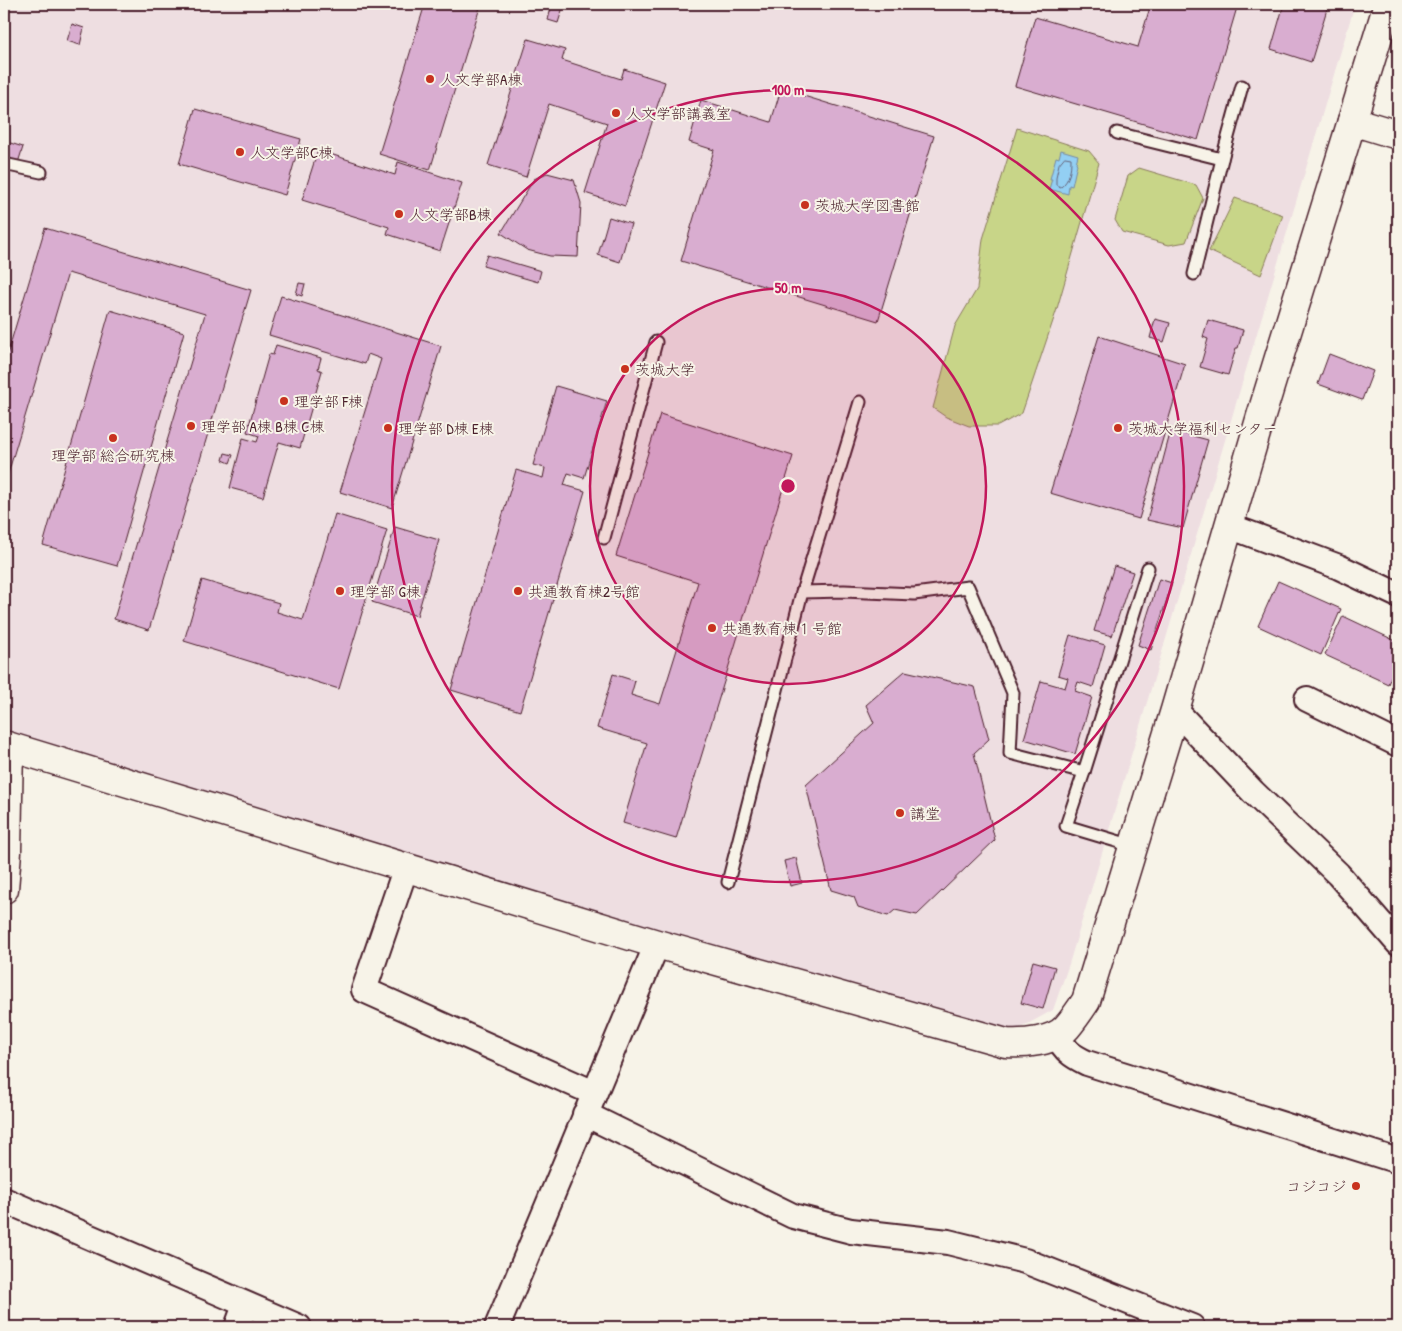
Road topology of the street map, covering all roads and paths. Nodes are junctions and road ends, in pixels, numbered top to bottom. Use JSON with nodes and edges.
{"nodes":[{"id":1,"x":1388,"y":4,"type":"edge"},
{"id":2,"x":1242,"y":86,"type":"dead end"},
{"id":3,"x":1352,"y":120,"type":"junction"},
{"id":4,"x":1117,"y":133,"type":"dead end"},
{"id":5,"x":1398,"y":135,"type":"edge"},
{"id":6,"x":1222,"y":159,"type":"junction"},
{"id":7,"x":4,"y":164,"type":"edge"},
{"id":8,"x":41,"y":172,"type":"dead end"},
{"id":9,"x":1194,"y":274,"type":"dead end"},
{"id":10,"x":656,"y":342,"type":"dead end"},
{"id":11,"x":860,"y":402,"type":"dead end"},
{"id":12,"x":1229,"y":526,"type":"junction"},
{"id":13,"x":604,"y":538,"type":"dead end"},
{"id":14,"x":1148,"y":568,"type":"dead end"},
{"id":15,"x":802,"y":592,"type":"junction"},
{"id":16,"x":1398,"y":595,"type":"edge"},
{"id":17,"x":1307,"y":699,"type":"dead end"},
{"id":18,"x":1176,"y":710,"type":"junction"},
{"id":19,"x":1398,"y":744,"type":"edge"},
{"id":20,"x":7,"y":746,"type":"edge"},
{"id":21,"x":1084,"y":772,"type":"junction"},
{"id":22,"x":1133,"y":846,"type":"junction"},
{"id":23,"x":406,"y":867,"type":"junction"},
{"id":24,"x":728,"y":882,"type":"dead end"},
{"id":25,"x":4,"y":889,"type":"edge"},
{"id":26,"x":1398,"y":943,"type":"edge"},
{"id":27,"x":657,"y":944,"type":"junction"},
{"id":28,"x":1056,"y":1035,"type":"junction"},
{"id":29,"x":590,"y":1103,"type":"junction"},
{"id":30,"x":1398,"y":1161,"type":"edge"},
{"id":31,"x":4,"y":1200,"type":"edge"},
{"id":32,"x":245,"y":1305,"type":"junction"},
{"id":33,"x":238,"y":1327,"type":"edge"},
{"id":34,"x":299,"y":1327,"type":"edge"},
{"id":35,"x":497,"y":1327,"type":"edge"},
{"id":36,"x":1192,"y":1327,"type":"edge"}],
"edges":[{"from":1,"to":3,"type":"street"},
{"from":2,"to":6,"type":"lane"},
{"from":3,"to":5,"type":"street"},
{"from":3,"to":12,"type":"street"},
{"from":4,"to":6,"type":"lane"},
{"from":6,"to":9,"type":"lane"},
{"from":7,"to":8,"type":"lane"},
{"from":10,"to":13,"type":"lane"},
{"from":11,"to":15,"type":"lane"},
{"from":12,"to":16,"type":"street"},
{"from":12,"to":18,"type":"street"},
{"from":14,"to":21,"type":"lane"},
{"from":15,"to":21,"type":"lane"},
{"from":15,"to":24,"type":"lane"},
{"from":17,"to":19,"type":"street"},
{"from":18,"to":22,"type":"street"},
{"from":18,"to":26,"type":"street"},
{"from":20,"to":23,"type":"street"},
{"from":20,"to":25,"type":"street"},
{"from":21,"to":22,"type":"lane"},
{"from":22,"to":28,"type":"street"},
{"from":23,"to":27,"type":"street"},
{"from":23,"to":29,"type":"street"},
{"from":27,"to":28,"type":"street"},
{"from":27,"to":29,"type":"street"},
{"from":28,"to":30,"type":"street"},
{"from":29,"to":35,"type":"street"},
{"from":29,"to":36,"type":"street"},
{"from":31,"to":32,"type":"street"},
{"from":32,"to":33,"type":"street"},
{"from":32,"to":34,"type":"street"}]}
